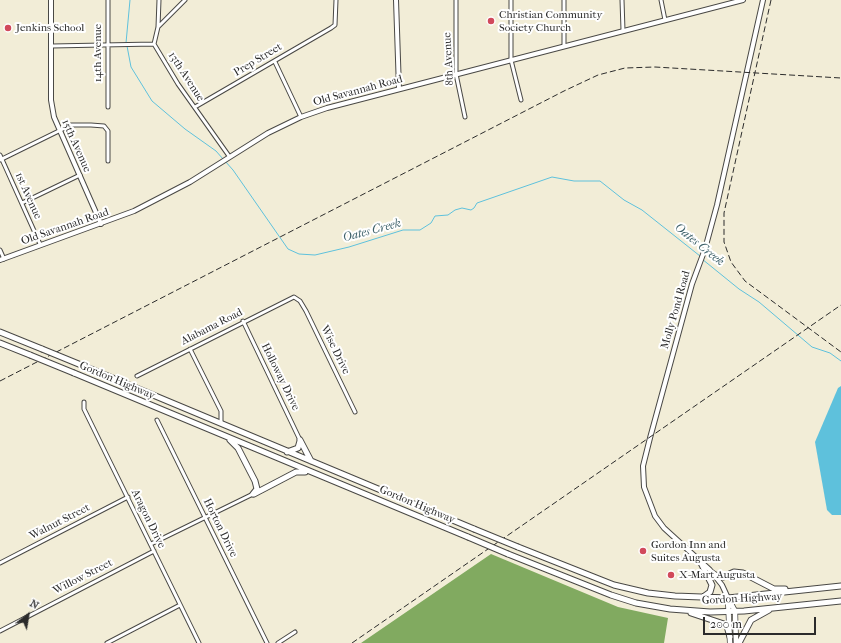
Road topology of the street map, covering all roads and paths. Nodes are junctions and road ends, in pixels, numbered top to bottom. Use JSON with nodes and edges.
{"nodes":[{"id":1,"x":51,"y":0,"type":"edge"},
{"id":2,"x":108,"y":0,"type":"edge"},
{"id":3,"x":159,"y":0,"type":"edge"},
{"id":4,"x":185,"y":0,"type":"edge"},
{"id":5,"x":336,"y":0,"type":"edge"},
{"id":6,"x":396,"y":0,"type":"edge"},
{"id":7,"x":456,"y":0,"type":"edge"},
{"id":8,"x":511,"y":0,"type":"edge"},
{"id":9,"x":564,"y":0,"type":"edge"},
{"id":10,"x":622,"y":0,"type":"edge"},
{"id":11,"x":661,"y":0,"type":"edge"},
{"id":12,"x":743,"y":0,"type":"edge"},
{"id":13,"x":763,"y":0,"type":"edge"},
{"id":14,"x":665,"y":20,"type":"junction"},
{"id":15,"x":158,"y":27,"type":"junction"},
{"id":16,"x":623,"y":30,"type":"junction"},
{"id":17,"x":154,"y":44,"type":"junction"},
{"id":18,"x":107,"y":45,"type":"junction"},
{"id":19,"x":52,"y":46,"type":"junction"},
{"id":20,"x":564,"y":46,"type":"junction"},
{"id":21,"x":511,"y":60,"type":"junction"},
{"id":22,"x":275,"y":62,"type":"junction"},
{"id":23,"x":456,"y":74,"type":"junction"},
{"id":24,"x":399,"y":89,"type":"junction"},
{"id":25,"x":521,"y":100,"type":"dead end"},
{"id":26,"x":108,"y":107,"type":"dead end"},
{"id":27,"x":195,"y":108,"type":"junction"},
{"id":28,"x":465,"y":116,"type":"dead end"},
{"id":29,"x":301,"y":117,"type":"junction"},
{"id":30,"x":58,"y":132,"type":"junction"},
{"id":31,"x":0,"y":155,"type":"edge"},
{"id":32,"x":227,"y":157,"type":"junction"},
{"id":33,"x":1,"y":160,"type":"edge"},
{"id":34,"x":108,"y":161,"type":"dead end"},
{"id":35,"x":80,"y":176,"type":"junction"},
{"id":36,"x":22,"y":204,"type":"junction"},
{"id":37,"x":101,"y":224,"type":"junction"},
{"id":38,"x":40,"y":244,"type":"junction"},
{"id":39,"x":0,"y":250,"type":"edge"},
{"id":40,"x":2,"y":259,"type":"edge"},
{"id":41,"x":296,"y":297,"type":"joint"},
{"id":42,"x":243,"y":321,"type":"junction"},
{"id":43,"x":0,"y":332,"type":"edge"},
{"id":44,"x":0,"y":343,"type":"edge"},
{"id":45,"x":190,"y":348,"type":"junction"},
{"id":46,"x":137,"y":376,"type":"dead end"},
{"id":47,"x":84,"y":402,"type":"dead end"},
{"id":48,"x":355,"y":412,"type":"dead end"},
{"id":49,"x":157,"y":420,"type":"dead end"},
{"id":50,"x":220,"y":423,"type":"junction"},
{"id":51,"x":226,"y":437,"type":"junction"},
{"id":52,"x":300,"y":440,"type":"junction"},
{"id":53,"x":287,"y":452,"type":"junction"},
{"id":54,"x":311,"y":461,"type":"junction"},
{"id":55,"x":314,"y":473,"type":"junction"},
{"id":56,"x":253,"y":494,"type":"junction"},
{"id":57,"x":128,"y":497,"type":"junction"},
{"id":58,"x":205,"y":519,"type":"junction"},
{"id":59,"x":150,"y":544,"type":"junction"},
{"id":60,"x":154,"y":551,"type":"junction"},
{"id":61,"x":699,"y":559,"type":"junction"},
{"id":62,"x":0,"y":563,"type":"edge"},
{"id":63,"x":712,"y":573,"type":"junction"},
{"id":64,"x":841,"y":586,"type":"edge"},
{"id":65,"x":825,"y":588,"type":"junction"},
{"id":66,"x":696,"y":598,"type":"junction"},
{"id":67,"x":728,"y":598,"type":"junction"},
{"id":68,"x":841,"y":601,"type":"edge"},
{"id":69,"x":180,"y":605,"type":"junction"},
{"id":70,"x":775,"y":608,"type":"junction"},
{"id":71,"x":687,"y":611,"type":"junction"},
{"id":72,"x":735,"y":611,"type":"junction"},
{"id":73,"x":729,"y":612,"type":"junction"},
{"id":74,"x":0,"y":631,"type":"edge"},
{"id":75,"x":294,"y":632,"type":"dead end"},
{"id":76,"x":730,"y":640,"type":"edge"},
{"id":77,"x":197,"y":642,"type":"edge"},
{"id":78,"x":107,"y":643,"type":"edge"},
{"id":79,"x":267,"y":643,"type":"edge"},
{"id":80,"x":278,"y":643,"type":"edge"},
{"id":81,"x":737,"y":643,"type":"edge"}],
"edges":[{"from":1,"to":19,"type":"street","name":"15th Avenue"},
{"from":2,"to":18,"type":"street","name":"14th Avenue"},
{"from":3,"to":15,"type":"street"},
{"from":4,"to":15,"type":"street"},
{"from":5,"to":22,"type":"street","name":"Prep Street"},
{"from":6,"to":24,"type":"street"},
{"from":7,"to":23,"type":"street","name":"8th Avenue"},
{"from":8,"to":21,"type":"street"},
{"from":9,"to":20,"type":"street"},
{"from":10,"to":16,"type":"street"},
{"from":11,"to":14,"type":"street"},
{"from":12,"to":14,"type":"street","name":"Old Savannah Road"},
{"from":13,"to":61,"type":"street","name":"Molly Pond Road"},
{"from":14,"to":16,"type":"street","name":"Old Savannah Road"},
{"from":15,"to":17,"type":"street"},
{"from":16,"to":20,"type":"street","name":"Old Savannah Road"},
{"from":17,"to":18,"type":"street"},
{"from":17,"to":27,"type":"street","name":"13th Avenue"},
{"from":18,"to":19,"type":"street"},
{"from":18,"to":26,"type":"street","name":"14th Avenue"},
{"from":19,"to":30,"type":"street","name":"15th Avenue"},
{"from":20,"to":21,"type":"street","name":"Old Savannah Road"},
{"from":21,"to":23,"type":"street","name":"Old Savannah Road"},
{"from":21,"to":25,"type":"street"},
{"from":22,"to":27,"type":"street","name":"Prep Street"},
{"from":22,"to":29,"type":"street"},
{"from":23,"to":24,"type":"street","name":"Old Savannah Road"},
{"from":23,"to":28,"type":"street","name":"8th Avenue"},
{"from":24,"to":29,"type":"street","name":"Old Savannah Road"},
{"from":27,"to":32,"type":"street","name":"13th Avenue"},
{"from":29,"to":32,"type":"street","name":"Old Savannah Road"},
{"from":30,"to":33,"type":"street"},
{"from":30,"to":34,"type":"street"},
{"from":30,"to":35,"type":"street","name":"15th Avenue"},
{"from":31,"to":33,"type":"street","name":"1st Avenue"},
{"from":32,"to":37,"type":"street","name":"Old Savannah Road"},
{"from":33,"to":36,"type":"street","name":"1st Avenue"},
{"from":35,"to":36,"type":"street"},
{"from":35,"to":37,"type":"street","name":"15th Avenue"},
{"from":36,"to":38,"type":"street","name":"1st Avenue"},
{"from":37,"to":38,"type":"street","name":"Old Savannah Road"},
{"from":38,"to":40,"type":"street","name":"Old Savannah Road"},
{"from":39,"to":40,"type":"street"},
{"from":41,"to":42,"type":"street","name":"Alabama Road"},
{"from":41,"to":48,"type":"street","name":"Wise Drive"},
{"from":42,"to":45,"type":"street","name":"Alabama Road"},
{"from":42,"to":52,"type":"street","name":"Holloway Drive"},
{"from":43,"to":50,"type":"highway","name":"Gordon Highway","bridge":true},
{"from":44,"to":51,"type":"highway","name":"Gordon Highway","bridge":true},
{"from":45,"to":46,"type":"street","name":"Alabama Road"},
{"from":45,"to":50,"type":"street"},
{"from":47,"to":57,"type":"street","name":"Aragon Drive"},
{"from":49,"to":58,"type":"street","name":"Horton Drive"},
{"from":50,"to":53,"type":"highway","name":"Gordon Highway"},
{"from":51,"to":55,"type":"highway","name":"Gordon Highway"},
{"from":51,"to":56,"type":"highway"},
{"from":52,"to":53,"type":"highway"},
{"from":52,"to":54,"type":"highway"},
{"from":53,"to":54,"type":"highway","name":"Gordon Highway"},
{"from":54,"to":66,"type":"highway","name":"Gordon Highway","bridge":true},
{"from":55,"to":56,"type":"highway"},
{"from":55,"to":71,"type":"highway","name":"Gordon Highway","bridge":true},
{"from":56,"to":58,"type":"street"},
{"from":57,"to":59,"type":"street","name":"Aragon Drive"},
{"from":57,"to":62,"type":"street","name":"Walnut Street"},
{"from":58,"to":59,"type":"street"},
{"from":58,"to":79,"type":"street","name":"Horton Drive"},
{"from":59,"to":60,"type":"street","name":"Aragon Drive"},
{"from":60,"to":69,"type":"street","name":"Aragon Drive"},
{"from":60,"to":74,"type":"street","name":"Willow Street"},
{"from":61,"to":63,"type":"street","name":"Molly Pond Road"},
{"from":61,"to":66,"type":"highway"},
{"from":63,"to":65,"type":"highway"},
{"from":63,"to":67,"type":"street","name":"Molly Pond Road"},
{"from":64,"to":65,"type":"highway","name":"Gordon Highway"},
{"from":65,"to":67,"type":"highway","name":"Gordon Highway"},
{"from":66,"to":67,"type":"highway","name":"Gordon Highway"},
{"from":67,"to":72,"type":"main road"},
{"from":67,"to":73,"type":"main road"},
{"from":68,"to":70,"type":"highway","name":"Gordon Highway"},
{"from":69,"to":77,"type":"street","name":"Aragon Drive"},
{"from":69,"to":78,"type":"street"},
{"from":70,"to":72,"type":"highway","name":"Gordon Highway"},
{"from":70,"to":81,"type":"highway"},
{"from":71,"to":73,"type":"highway","name":"Gordon Highway"},
{"from":71,"to":76,"type":"highway"},
{"from":72,"to":73,"type":"highway","name":"Gordon Highway"},
{"from":72,"to":81,"type":"main road"},
{"from":73,"to":76,"type":"main road"},
{"from":75,"to":80,"type":"street"}]}
